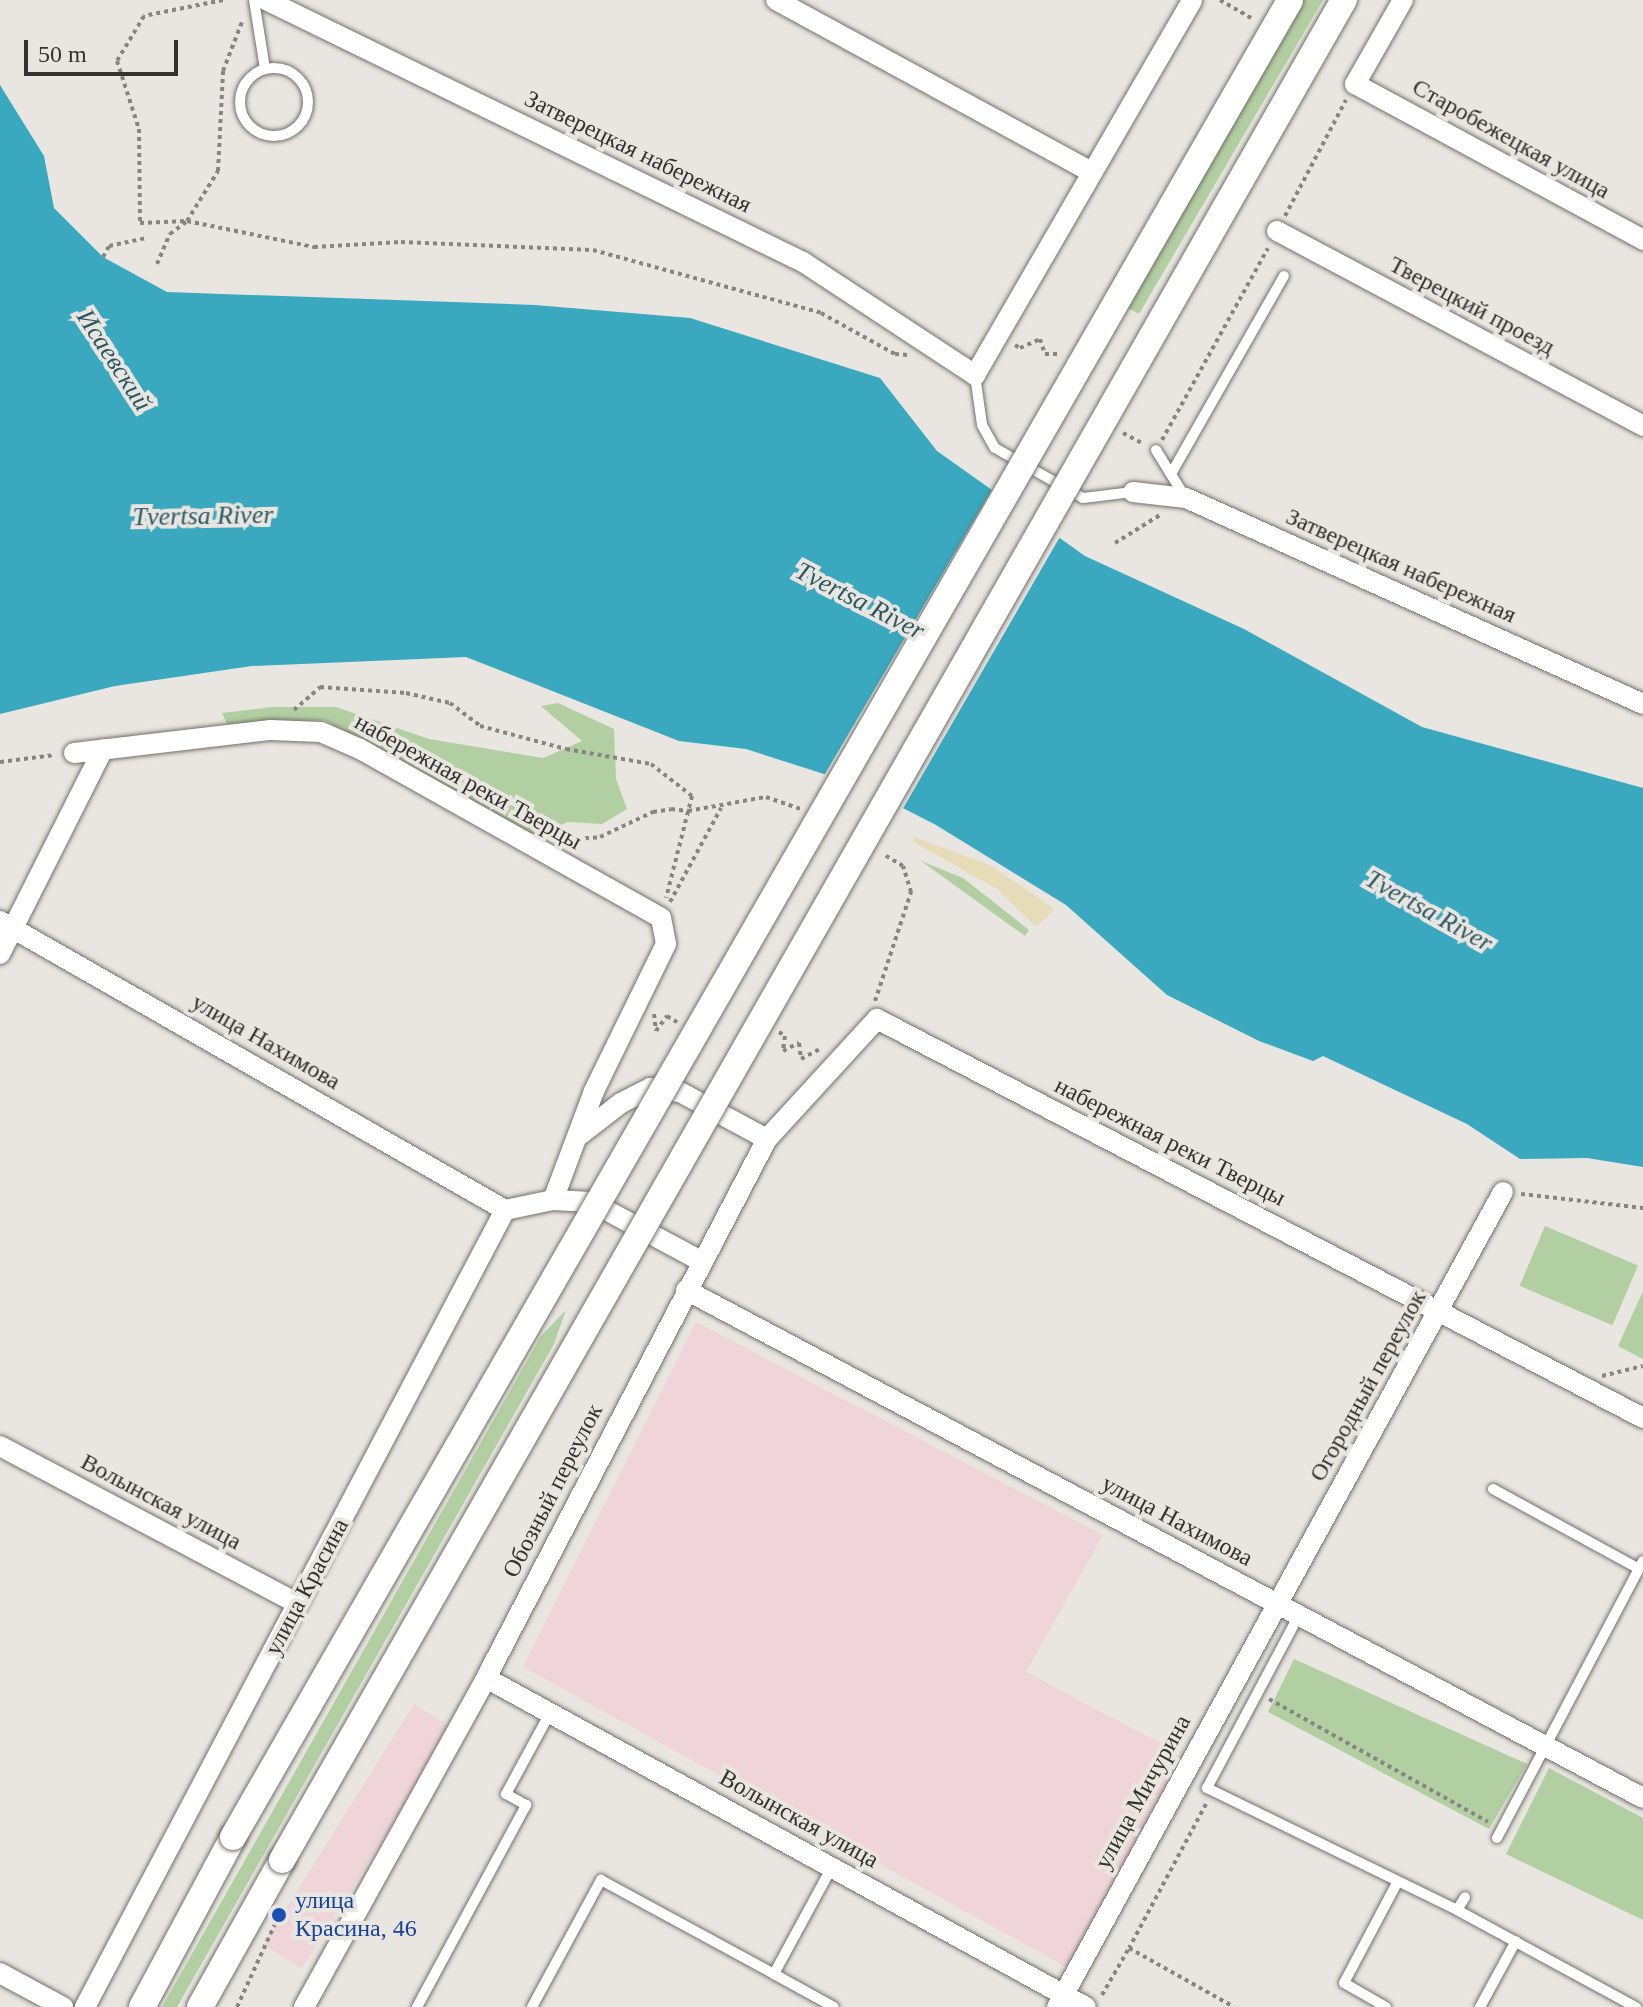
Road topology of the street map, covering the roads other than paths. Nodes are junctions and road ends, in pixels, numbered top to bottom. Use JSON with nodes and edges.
{"nodes":[{"id":1,"x":254,"y":0,"type":"edge"},
{"id":2,"x":266,"y":0,"type":"edge"},
{"id":3,"x":776,"y":0,"type":"edge"},
{"id":4,"x":1192,"y":0,"type":"edge"},
{"id":5,"x":1290,"y":0,"type":"edge"},
{"id":6,"x":1344,"y":0,"type":"edge"},
{"id":7,"x":1403,"y":0,"type":"edge"},
{"id":8,"x":265,"y":69,"type":"junction"},
{"id":9,"x":1092,"y":172,"type":"junction"},
{"id":10,"x":1277,"y":231,"type":"road end"},
{"id":11,"x":1643,"y":240,"type":"edge"},
{"id":12,"x":1284,"y":276,"type":"dead end"},
{"id":13,"x":975,"y":375,"type":"junction"},
{"id":14,"x":1643,"y":426,"type":"edge"},
{"id":15,"x":1156,"y":450,"type":"road end"},
{"id":16,"x":1171,"y":474,"type":"junction"},
{"id":17,"x":1133,"y":492,"type":"joint"},
{"id":18,"x":1186,"y":498,"type":"junction"},
{"id":19,"x":1643,"y":704,"type":"edge"},
{"id":20,"x":103,"y":749,"type":"junction"},
{"id":21,"x":74,"y":753,"type":"road end"},
{"id":22,"x":7,"y":924,"type":"edge"},
{"id":23,"x":0,"y":954,"type":"edge"},
{"id":24,"x":877,"y":1019,"type":"joint"},
{"id":25,"x":581,"y":1134,"type":"junction"},
{"id":26,"x":767,"y":1139,"type":"junction"},
{"id":27,"x":1503,"y":1192,"type":"road end"},
{"id":28,"x":553,"y":1200,"type":"junction"},
{"id":29,"x":505,"y":1210,"type":"junction"},
{"id":30,"x":701,"y":1261,"type":"junction"},
{"id":31,"x":686,"y":1290,"type":"junction"},
{"id":32,"x":1438,"y":1311,"type":"junction"},
{"id":33,"x":1643,"y":1418,"type":"edge"},
{"id":34,"x":0,"y":1446,"type":"edge"},
{"id":35,"x":1493,"y":1489,"type":"dead end"},
{"id":36,"x":1641,"y":1565,"type":"edge"},
{"id":37,"x":298,"y":1604,"type":"junction"},
{"id":38,"x":1279,"y":1605,"type":"junction"},
{"id":39,"x":1299,"y":1615,"type":"junction"},
{"id":40,"x":486,"y":1678,"type":"junction"},
{"id":41,"x":550,"y":1713,"type":"junction"},
{"id":42,"x":1546,"y":1746,"type":"junction"},
{"id":43,"x":1643,"y":1798,"type":"edge"},
{"id":44,"x":1499,"y":1834,"type":"road end"},
{"id":45,"x":832,"y":1867,"type":"junction"},
{"id":46,"x":1398,"y":1881,"type":"junction"},
{"id":47,"x":1465,"y":1897,"type":"dead end"},
{"id":48,"x":1457,"y":1910,"type":"junction"},
{"id":49,"x":1516,"y":1941,"type":"junction"},
{"id":50,"x":0,"y":1973,"type":"edge"},
{"id":51,"x":774,"y":1974,"type":"junction"},
{"id":52,"x":1060,"y":2001,"type":"edge"},
{"id":53,"x":63,"y":2007,"type":"edge"},
{"id":54,"x":85,"y":2007,"type":"edge"},
{"id":55,"x":142,"y":2007,"type":"edge"},
{"id":56,"x":200,"y":2007,"type":"edge"},
{"id":57,"x":304,"y":2007,"type":"edge"},
{"id":58,"x":417,"y":2007,"type":"edge"},
{"id":59,"x":532,"y":2007,"type":"edge"},
{"id":60,"x":834,"y":2007,"type":"edge"},
{"id":61,"x":1086,"y":2007,"type":"edge"},
{"id":62,"x":1386,"y":2007,"type":"edge"},
{"id":63,"x":1480,"y":2007,"type":"edge"},
{"id":64,"x":1636,"y":2007,"type":"edge"}],
"edges":[{"from":1,"to":8,"type":"lane"},
{"from":2,"to":13,"type":"street","name":"Затверецкая набережная"},
{"from":3,"to":9,"type":"street"},
{"from":4,"to":9,"type":"street"},
{"from":5,"to":55,"type":"main road","bridge":true},
{"from":6,"to":56,"type":"main road","bridge":true},
{"from":7,"to":11,"type":"street","name":"Старобежецкая улица"},
{"from":8,"to":8,"type":"lane"},
{"from":9,"to":13,"type":"street"},
{"from":10,"to":14,"type":"street","name":"Тверецкий проезд"},
{"from":12,"to":16,"type":"lane"},
{"from":13,"to":17,"type":"lane"},
{"from":15,"to":16,"type":"lane"},
{"from":16,"to":18,"type":"lane"},
{"from":17,"to":18,"type":"street","name":"Затверецкая набережная"},
{"from":18,"to":19,"type":"street","name":"Затверецкая набережная"},
{"from":20,"to":21,"type":"street","name":"набережная реки Тверцы"},
{"from":20,"to":22,"type":"street"},
{"from":20,"to":25,"type":"street","name":"набережная реки Тверцы"},
{"from":22,"to":23,"type":"street"},
{"from":22,"to":29,"type":"street","name":"улица Нахимова"},
{"from":24,"to":26,"type":"street","name":"Обозный переулок"},
{"from":24,"to":32,"type":"street","name":"набережная реки Тверцы"},
{"from":25,"to":26,"type":"street"},
{"from":25,"to":28,"type":"street"},
{"from":26,"to":30,"type":"street","name":"Обозный переулок"},
{"from":27,"to":32,"type":"street","name":"Огородный переулок"},
{"from":28,"to":29,"type":"street"},
{"from":28,"to":30,"type":"street"},
{"from":29,"to":37,"type":"street","name":"улица Красина"},
{"from":30,"to":31,"type":"street","name":"Обозный переулок"},
{"from":31,"to":38,"type":"street","name":"улица Нахимова"},
{"from":31,"to":40,"type":"street","name":"Обозный переулок"},
{"from":32,"to":33,"type":"street","name":"набережная реки Тверцы"},
{"from":32,"to":38,"type":"street","name":"Огородный переулок"},
{"from":34,"to":37,"type":"street","name":"Волынская улица"},
{"from":35,"to":36,"type":"lane"},
{"from":36,"to":42,"type":"lane"},
{"from":37,"to":54,"type":"street","name":"улица Красина"},
{"from":38,"to":39,"type":"street","name":"улица Нахимова"},
{"from":38,"to":52,"type":"street","name":"улица Мичурина"},
{"from":39,"to":42,"type":"street","name":"улица Нахимова"},
{"from":39,"to":46,"type":"lane"},
{"from":40,"to":41,"type":"street","name":"Волынская улица"},
{"from":40,"to":57,"type":"street","name":"Обозный переулок"},
{"from":41,"to":45,"type":"street","name":"Волынская улица"},
{"from":41,"to":58,"type":"lane"},
{"from":42,"to":43,"type":"street","name":"улица Нахимова"},
{"from":42,"to":44,"type":"lane"},
{"from":45,"to":51,"type":"lane"},
{"from":45,"to":52,"type":"street","name":"Волынская улица"},
{"from":46,"to":48,"type":"lane"},
{"from":46,"to":62,"type":"lane"},
{"from":47,"to":48,"type":"lane"},
{"from":48,"to":49,"type":"lane"},
{"from":49,"to":63,"type":"lane"},
{"from":49,"to":64,"type":"lane"},
{"from":50,"to":53,"type":"street"},
{"from":51,"to":59,"type":"lane"},
{"from":51,"to":60,"type":"lane"},
{"from":52,"to":61,"type":"street","name":"Волынская улица"}]}
